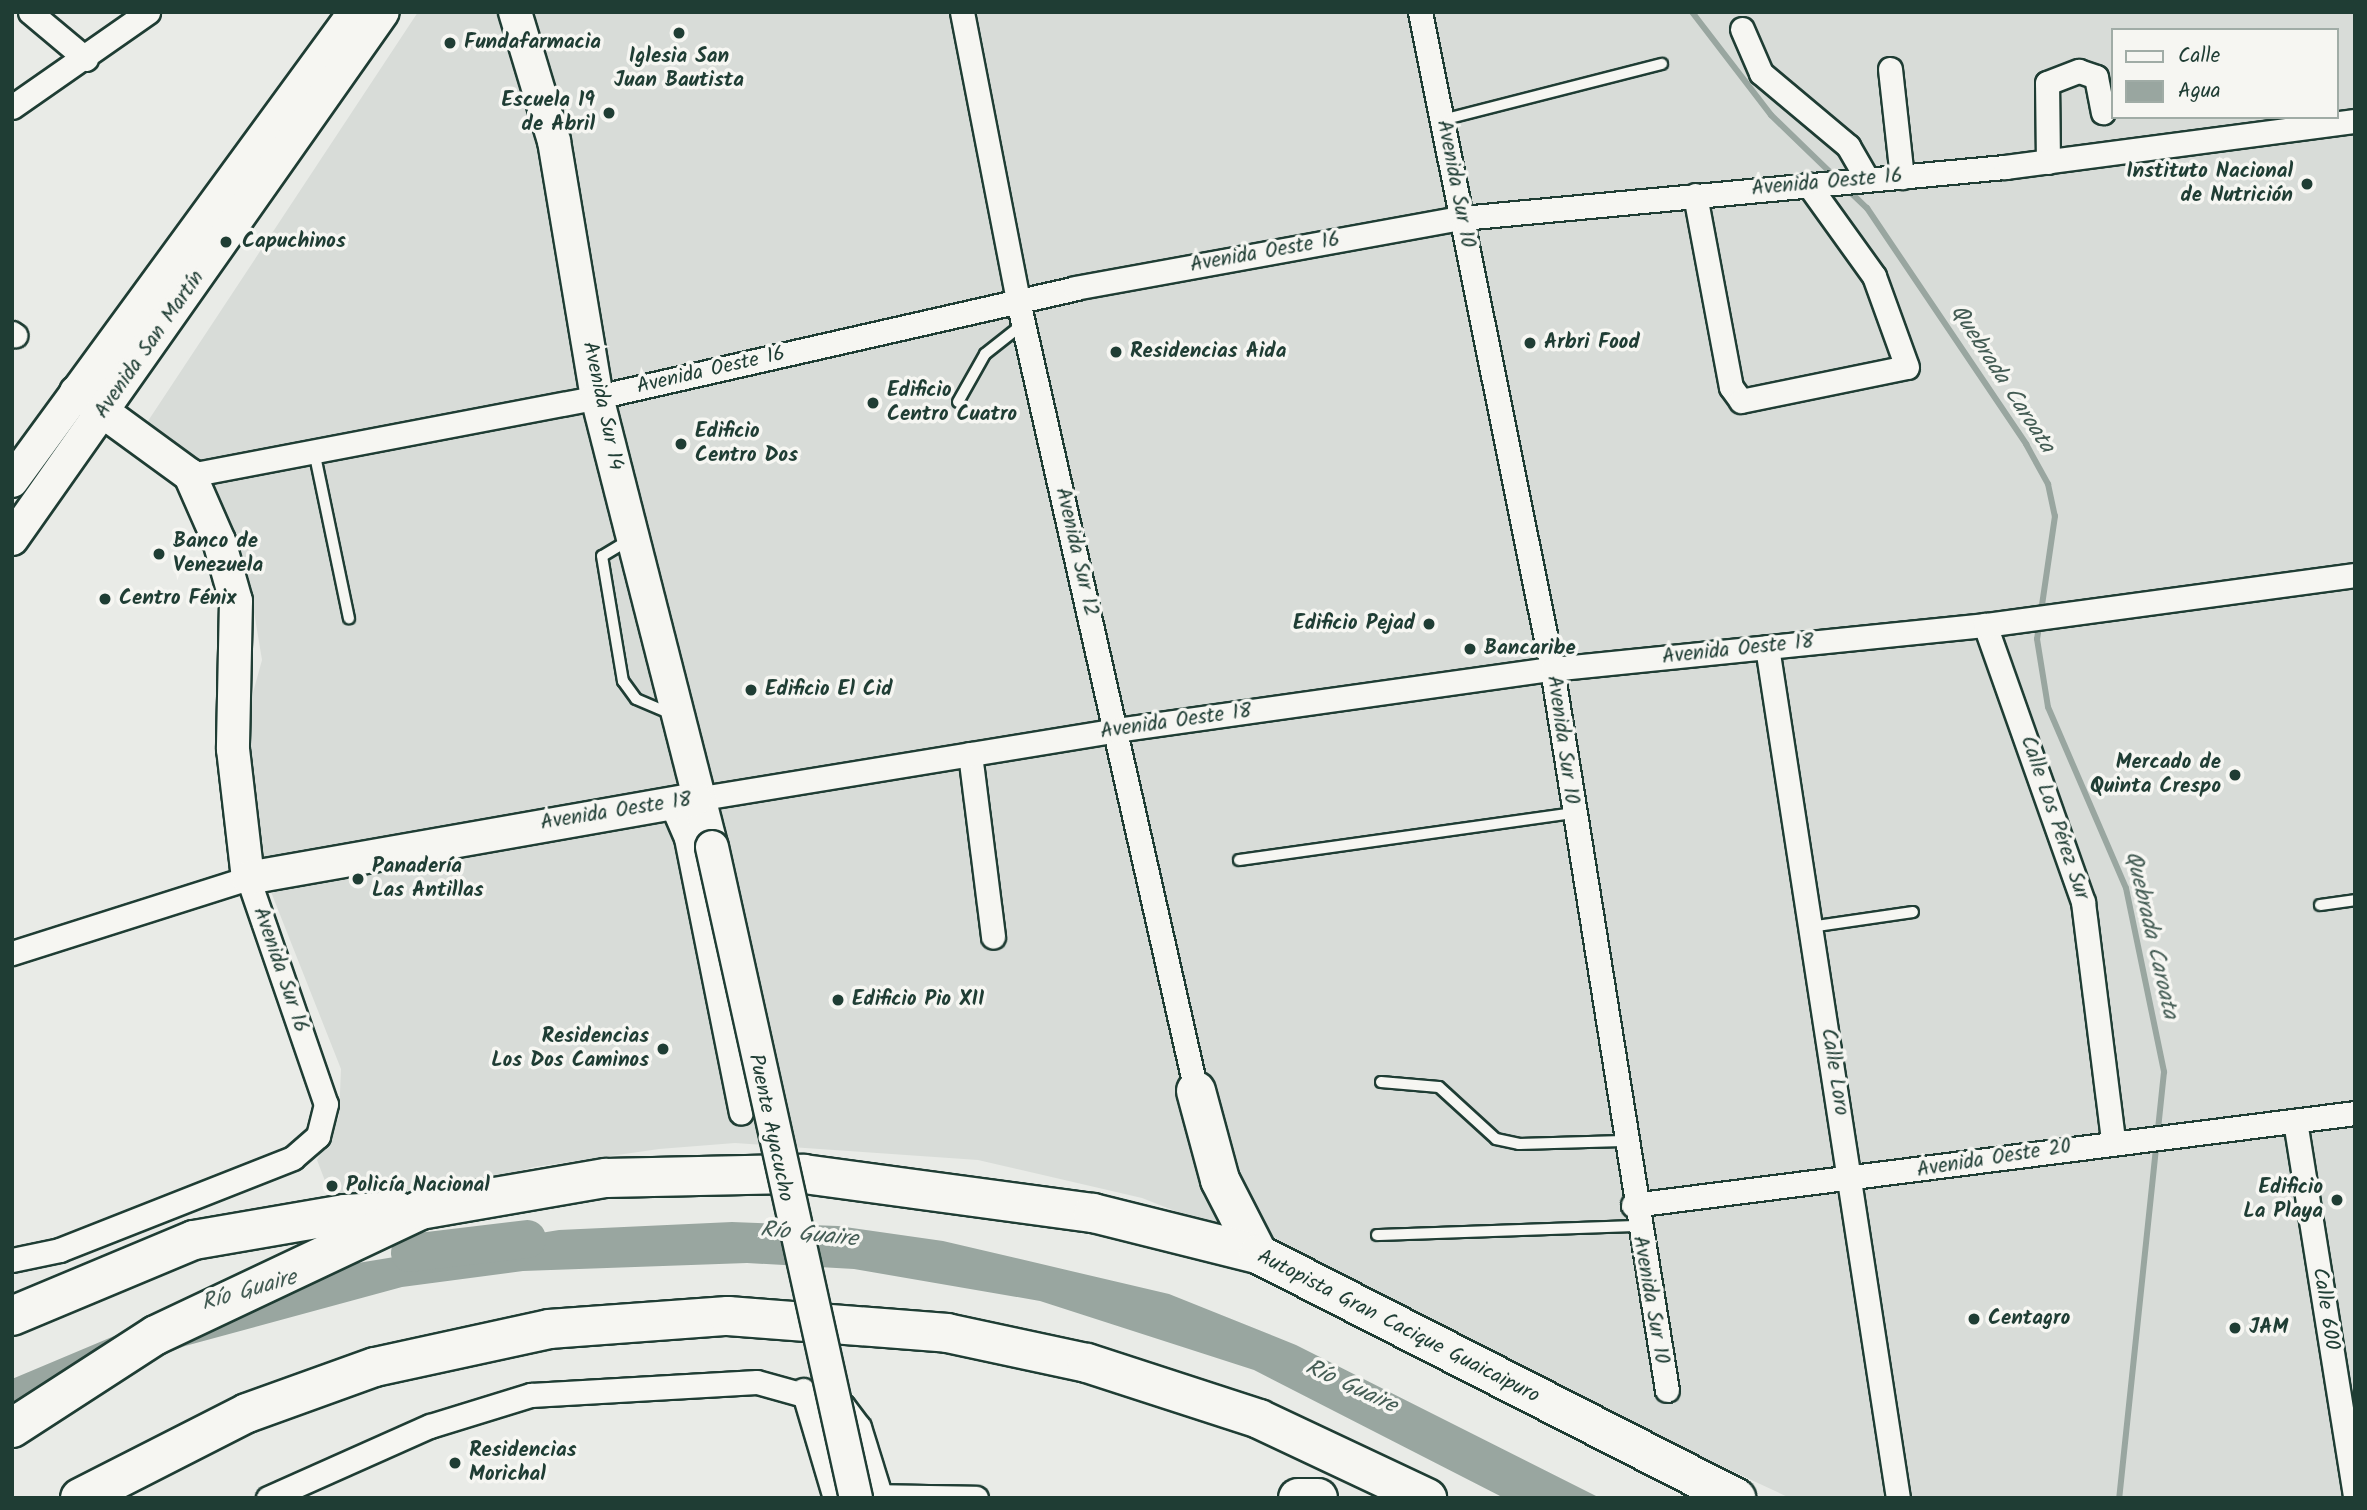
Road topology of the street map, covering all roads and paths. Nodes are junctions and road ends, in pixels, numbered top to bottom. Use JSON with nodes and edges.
{"nodes":[{"id":1,"x":30,"y":12,"type":"edge"},
{"id":2,"x":148,"y":12,"type":"edge"},
{"id":3,"x":355,"y":12,"type":"edge"},
{"id":4,"x":383,"y":12,"type":"edge"},
{"id":5,"x":514,"y":12,"type":"edge"},
{"id":6,"x":962,"y":12,"type":"edge"},
{"id":7,"x":1420,"y":12,"type":"edge"},
{"id":8,"x":1742,"y":29,"type":"dead end"},
{"id":9,"x":86,"y":59,"type":"junction"},
{"id":10,"x":1662,"y":64,"type":"dead end"},
{"id":11,"x":1890,"y":69,"type":"dead end"},
{"id":12,"x":12,"y":107,"type":"edge"},
{"id":13,"x":2102,"y":112,"type":"dead end"},
{"id":14,"x":1442,"y":120,"type":"junction"},
{"id":15,"x":2355,"y":121,"type":"edge"},
{"id":16,"x":2048,"y":162,"type":"junction"},
{"id":17,"x":1902,"y":177,"type":"junction"},
{"id":18,"x":1866,"y":180,"type":"junction"},
{"id":19,"x":1810,"y":184,"type":"junction"},
{"id":20,"x":1695,"y":195,"type":"junction"},
{"id":21,"x":1462,"y":218,"type":"junction"},
{"id":22,"x":1018,"y":301,"type":"junction"},
{"id":23,"x":1023,"y":324,"type":"junction"},
{"id":24,"x":76,"y":392,"type":"junction"},
{"id":25,"x":597,"y":397,"type":"junction"},
{"id":26,"x":958,"y":402,"type":"dead end"},
{"id":27,"x":105,"y":411,"type":"junction"},
{"id":28,"x":314,"y":452,"type":"junction"},
{"id":29,"x":190,"y":475,"type":"junction"},
{"id":30,"x":12,"y":481,"type":"edge"},
{"id":31,"x":12,"y":539,"type":"edge"},
{"id":32,"x":632,"y":539,"type":"junction"},
{"id":33,"x":2355,"y":575,"type":"edge"},
{"id":34,"x":349,"y":618,"type":"dead end"},
{"id":35,"x":1985,"y":625,"type":"junction"},
{"id":36,"x":1767,"y":647,"type":"junction"},
{"id":37,"x":1552,"y":669,"type":"junction"},
{"id":38,"x":676,"y":715,"type":"junction"},
{"id":39,"x":1116,"y":730,"type":"junction"},
{"id":40,"x":970,"y":754,"type":"junction"},
{"id":41,"x":683,"y":800,"type":"junction"},
{"id":42,"x":1573,"y":813,"type":"junction"},
{"id":43,"x":1239,"y":860,"type":"dead end"},
{"id":44,"x":248,"y":878,"type":"junction"},
{"id":45,"x":2355,"y":900,"type":"edge"},
{"id":46,"x":2320,"y":905,"type":"dead end"},
{"id":47,"x":1913,"y":912,"type":"dead end"},
{"id":48,"x":1810,"y":927,"type":"junction"},
{"id":49,"x":993,"y":937,"type":"dead end"},
{"id":50,"x":12,"y":953,"type":"edge"},
{"id":51,"x":1381,"y":1082,"type":"dead end"},
{"id":52,"x":1196,"y":1091,"type":"joint"},
{"id":53,"x":2355,"y":1112,"type":"edge"},
{"id":54,"x":741,"y":1113,"type":"dead end"},
{"id":55,"x":2295,"y":1121,"type":"junction"},
{"id":56,"x":1623,"y":1141,"type":"junction"},
{"id":57,"x":2113,"y":1141,"type":"junction"},
{"id":58,"x":1851,"y":1181,"type":"junction"},
{"id":59,"x":420,"y":1210,"type":"junction"},
{"id":60,"x":1635,"y":1216,"type":"junction"},
{"id":61,"x":1377,"y":1235,"type":"dead end"},
{"id":62,"x":1258,"y":1254,"type":"junction"},
{"id":63,"x":12,"y":1260,"type":"edge"},
{"id":64,"x":12,"y":1316,"type":"edge"},
{"id":65,"x":803,"y":1390,"type":"junction"},
{"id":66,"x":1667,"y":1390,"type":"dead end"},
{"id":67,"x":12,"y":1428,"type":"edge"},
{"id":68,"x":872,"y":1497,"type":"edge"},
{"id":69,"x":2355,"y":1497,"type":"edge"},
{"id":70,"x":80,"y":1498,"type":"edge"},
{"id":71,"x":268,"y":1498,"type":"edge"},
{"id":72,"x":835,"y":1498,"type":"edge"},
{"id":73,"x":849,"y":1498,"type":"edge"},
{"id":74,"x":976,"y":1498,"type":"edge"},
{"id":75,"x":1298,"y":1498,"type":"edge"},
{"id":76,"x":1318,"y":1498,"type":"edge"},
{"id":77,"x":1427,"y":1498,"type":"edge"},
{"id":78,"x":1736,"y":1498,"type":"edge"},
{"id":79,"x":1898,"y":1498,"type":"edge"}],
"edges":[{"from":1,"to":9,"type":"street"},
{"from":2,"to":9,"type":"street"},
{"from":3,"to":24,"type":"street","name":"Avenida San Martín"},
{"from":4,"to":27,"type":"street","name":"Avenida San Martín"},
{"from":5,"to":25,"type":"street","name":"Avenida Sur 14"},
{"from":6,"to":22,"type":"street","name":"Avenida Sur 12"},
{"from":7,"to":14,"type":"street","name":"Avenida Sur 10"},
{"from":8,"to":18,"type":"street"},
{"from":9,"to":12,"type":"street"},
{"from":10,"to":14,"type":"lane"},
{"from":11,"to":17,"type":"street"},
{"from":13,"to":16,"type":"street"},
{"from":14,"to":21,"type":"street","name":"Avenida Sur 10"},
{"from":15,"to":16,"type":"street","name":"Avenida Oeste 16"},
{"from":16,"to":17,"type":"street","name":"Avenida Oeste 16"},
{"from":17,"to":18,"type":"street","name":"Avenida Oeste 16"},
{"from":18,"to":19,"type":"street","name":"Avenida Oeste 16"},
{"from":19,"to":20,"type":"street","name":"Avenida Oeste 16"},
{"from":19,"to":20,"type":"street"},
{"from":20,"to":21,"type":"street","name":"Avenida Oeste 16"},
{"from":21,"to":22,"type":"street","name":"Avenida Oeste 16"},
{"from":21,"to":37,"type":"street","name":"Avenida Sur 10"},
{"from":22,"to":23,"type":"street","name":"Avenida Sur 12"},
{"from":22,"to":25,"type":"street","name":"Avenida Oeste 16"},
{"from":23,"to":26,"type":"lane"},
{"from":23,"to":39,"type":"street","name":"Avenida Sur 12"},
{"from":24,"to":27,"type":"street"},
{"from":24,"to":30,"type":"street","name":"Avenida San Martín"},
{"from":25,"to":28,"type":"street","name":"Avenida Oeste 16"},
{"from":25,"to":32,"type":"street","name":"Avenida Sur 14"},
{"from":27,"to":29,"type":"street"},
{"from":27,"to":31,"type":"street","name":"Avenida San Martín"},
{"from":28,"to":29,"type":"street","name":"Avenida Oeste 16"},
{"from":28,"to":34,"type":"lane"},
{"from":29,"to":44,"type":"street","name":"Avenida Sur 16"},
{"from":32,"to":38,"type":"street","name":"Avenida Sur 14"},
{"from":32,"to":38,"type":"lane"},
{"from":33,"to":35,"type":"street","name":"Avenida Oeste 18"},
{"from":35,"to":36,"type":"street","name":"Avenida Oeste 18"},
{"from":35,"to":57,"type":"street","name":"Calle Los Pérez Sur"},
{"from":36,"to":37,"type":"street","name":"Avenida Oeste 18"},
{"from":36,"to":48,"type":"street","name":"Calle Loro"},
{"from":37,"to":39,"type":"street","name":"Avenida Oeste 18"},
{"from":37,"to":42,"type":"street","name":"Avenida Sur 10"},
{"from":38,"to":41,"type":"street","name":"Avenida Sur 14"},
{"from":39,"to":40,"type":"street","name":"Avenida Oeste 18"},
{"from":39,"to":52,"type":"street","name":"Avenida Sur 12"},
{"from":40,"to":41,"type":"street","name":"Avenida Oeste 18"},
{"from":40,"to":49,"type":"street"},
{"from":41,"to":44,"type":"street","name":"Avenida Oeste 18"},
{"from":41,"to":54,"type":"street"},
{"from":41,"to":68,"type":"street","name":"Puente Ayacucho","bridge":true},
{"from":42,"to":43,"type":"lane"},
{"from":42,"to":56,"type":"street","name":"Avenida Sur 10"},
{"from":44,"to":50,"type":"street","name":"Avenida Oeste 18"},
{"from":44,"to":63,"type":"street","name":"Avenida Sur 16"},
{"from":45,"to":46,"type":"lane"},
{"from":47,"to":48,"type":"lane"},
{"from":48,"to":58,"type":"street","name":"Calle Loro"},
{"from":51,"to":56,"type":"lane"},
{"from":52,"to":62,"type":"highway"},
{"from":53,"to":55,"type":"street","name":"Avenida Oeste 20"},
{"from":55,"to":57,"type":"street","name":"Avenida Oeste 20"},
{"from":55,"to":69,"type":"street","name":"Calle 600"},
{"from":56,"to":60,"type":"street","name":"Avenida Sur 10"},
{"from":57,"to":58,"type":"street","name":"Avenida Oeste 20"},
{"from":58,"to":60,"type":"street","name":"Avenida Oeste 20"},
{"from":58,"to":79,"type":"street","name":"Calle Loro"},
{"from":59,"to":62,"type":"highway","name":"Autopista Gran Cacique Guaicaipuro"},
{"from":59,"to":64,"type":"highway"},
{"from":59,"to":67,"type":"highway","name":"Autopista Gran Cacique Guaicaipuro"},
{"from":60,"to":61,"type":"lane"},
{"from":60,"to":66,"type":"street","name":"Avenida Sur 10"},
{"from":62,"to":78,"type":"highway","name":"Autopista Gran Cacique Guaicaipuro"},
{"from":65,"to":68,"type":"street"},
{"from":65,"to":71,"type":"street"},
{"from":65,"to":72,"type":"street"},
{"from":68,"to":73,"type":"street"},
{"from":68,"to":74,"type":"street"},
{"from":70,"to":77,"type":"highway"},
{"from":75,"to":76,"type":"highway"}]}
